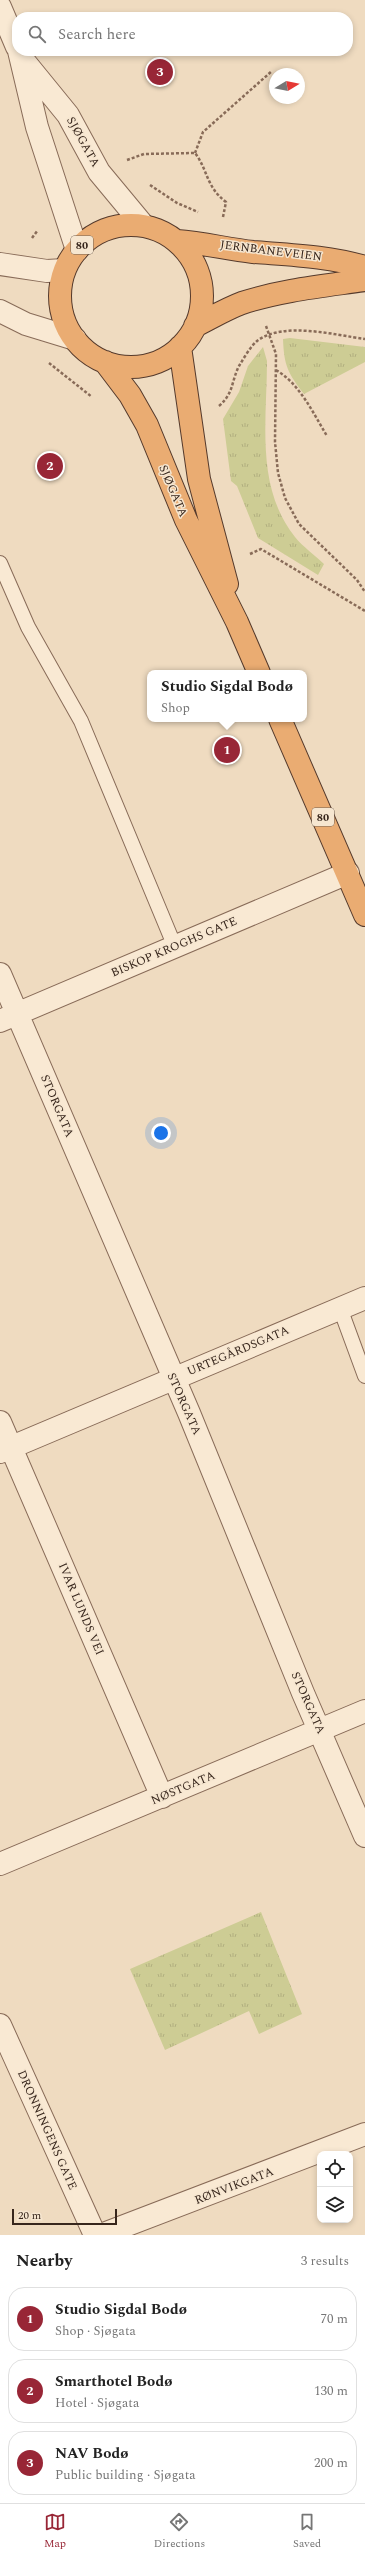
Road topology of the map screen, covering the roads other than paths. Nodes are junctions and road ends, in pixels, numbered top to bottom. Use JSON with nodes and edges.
{"nodes":[{"id":1,"x":0,"y":7,"type":"edge"},
{"id":2,"x":12,"y":35,"type":"edge"},
{"id":3,"x":20,"y":56,"type":"edge"},
{"id":4,"x":22,"y":56,"type":"edge"},
{"id":5,"x":143,"y":226,"type":"junction"},
{"id":6,"x":177,"y":241,"type":"junction"},
{"id":7,"x":77,"y":250,"type":"junction"},
{"id":8,"x":0,"y":264,"type":"edge"},
{"id":9,"x":365,"y":267,"type":"edge"},
{"id":10,"x":64,"y":270,"type":"junction"},
{"id":11,"x":365,"y":280,"type":"edge"},
{"id":12,"x":0,"y":311,"type":"edge"},
{"id":13,"x":195,"y":326,"type":"junction"},
{"id":14,"x":75,"y":339,"type":"junction"},
{"id":15,"x":180,"y":347,"type":"junction"},
{"id":16,"x":105,"y":362,"type":"junction"},
{"id":17,"x":0,"y":563,"type":"edge"},
{"id":18,"x":237,"y":622,"type":"junction"},
{"id":19,"x":259,"y":670,"type":"edge"},
{"id":20,"x":281,"y":722,"type":"edge"},
{"id":21,"x":348,"y":873,"type":"junction"},
{"id":22,"x":365,"y":915,"type":"edge"},
{"id":23,"x":175,"y":947,"type":"junction"},
{"id":24,"x":0,"y":974,"type":"edge"},
{"id":25,"x":9,"y":1017,"type":"edge"},
{"id":26,"x":365,"y":1298,"type":"edge"},
{"id":27,"x":340,"y":1308,"type":"junction"},
{"id":28,"x":365,"y":1376,"type":"edge"},
{"id":29,"x":172,"y":1379,"type":"junction"},
{"id":30,"x":0,"y":1422,"type":"edge"},
{"id":31,"x":5,"y":1450,"type":"edge"},
{"id":32,"x":365,"y":1711,"type":"edge"},
{"id":33,"x":320,"y":1730,"type":"junction"},
{"id":34,"x":162,"y":1797,"type":"junction"},
{"id":35,"x":365,"y":1836,"type":"edge"},
{"id":36,"x":0,"y":1864,"type":"edge"},
{"id":37,"x":0,"y":2025,"type":"edge"},
{"id":38,"x":365,"y":2134,"type":"edge"},
{"id":39,"x":95,"y":2235,"type":"edge"},
{"id":40,"x":101,"y":2235,"type":"edge"}],
"edges":[{"from":1,"to":2,"type":"street","name":"SJØGATA"},
{"from":3,"to":7,"type":"street","name":"SJØGATA"},
{"from":4,"to":5,"type":"street","name":"SJØGATA"},
{"from":5,"to":6,"type":"highway","name":"SJØGATA","number":"80"},
{"from":5,"to":7,"type":"highway","name":"SJØGATA","number":"80"},
{"from":6,"to":9,"type":"highway","name":"JERNBANEVEIEN","number":"80"},
{"from":6,"to":13,"type":"highway","name":"SJØGATA","number":"80"},
{"from":7,"to":10,"type":"highway","name":"SJØGATA","number":"80"},
{"from":8,"to":10,"type":"street"},
{"from":10,"to":14,"type":"highway","name":"SJØGATA","number":"80"},
{"from":11,"to":13,"type":"highway","number":"80"},
{"from":12,"to":14,"type":"street"},
{"from":13,"to":15,"type":"highway","name":"SJØGATA","number":"80"},
{"from":14,"to":16,"type":"highway","name":"SJØGATA","number":"80"},
{"from":15,"to":16,"type":"highway","name":"SJØGATA","number":"80"},
{"from":15,"to":18,"type":"highway","name":"SJØGATA","number":"80"},
{"from":16,"to":18,"type":"highway","name":"SJØGATA","number":"80"},
{"from":17,"to":23,"type":"lane"},
{"from":18,"to":19,"type":"highway","name":"SJØGATA","number":"80"},
{"from":20,"to":21,"type":"highway","number":"80"},
{"from":21,"to":22,"type":"highway","number":"80"},
{"from":21,"to":23,"type":"street","name":"BISKOP KROGHS GATE"},
{"from":23,"to":25,"type":"street","name":"BISKOP KROGHS GATE"},
{"from":24,"to":25,"type":"street","name":"STORGATA"},
{"from":25,"to":29,"type":"street","name":"STORGATA"},
{"from":26,"to":27,"type":"street","name":"URTEGÅRDSGATA"},
{"from":27,"to":28,"type":"lane"},
{"from":27,"to":29,"type":"street","name":"URTEGÅRDSGATA"},
{"from":29,"to":31,"type":"street","name":"URTEGÅRDSGATA"},
{"from":29,"to":33,"type":"street","name":"STORGATA"},
{"from":30,"to":31,"type":"street","name":"IVAR LUNDS VEI"},
{"from":31,"to":34,"type":"street","name":"IVAR LUNDS VEI"},
{"from":32,"to":33,"type":"street","name":"NØSTGATA"},
{"from":33,"to":34,"type":"street","name":"NØSTGATA"},
{"from":33,"to":35,"type":"street","name":"STORGATA"},
{"from":34,"to":36,"type":"street","name":"NØSTGATA"},
{"from":37,"to":39,"type":"street","name":"DRONNINGENS GATE"},
{"from":38,"to":40,"type":"street","name":"RØNVIKGATA"}]}
